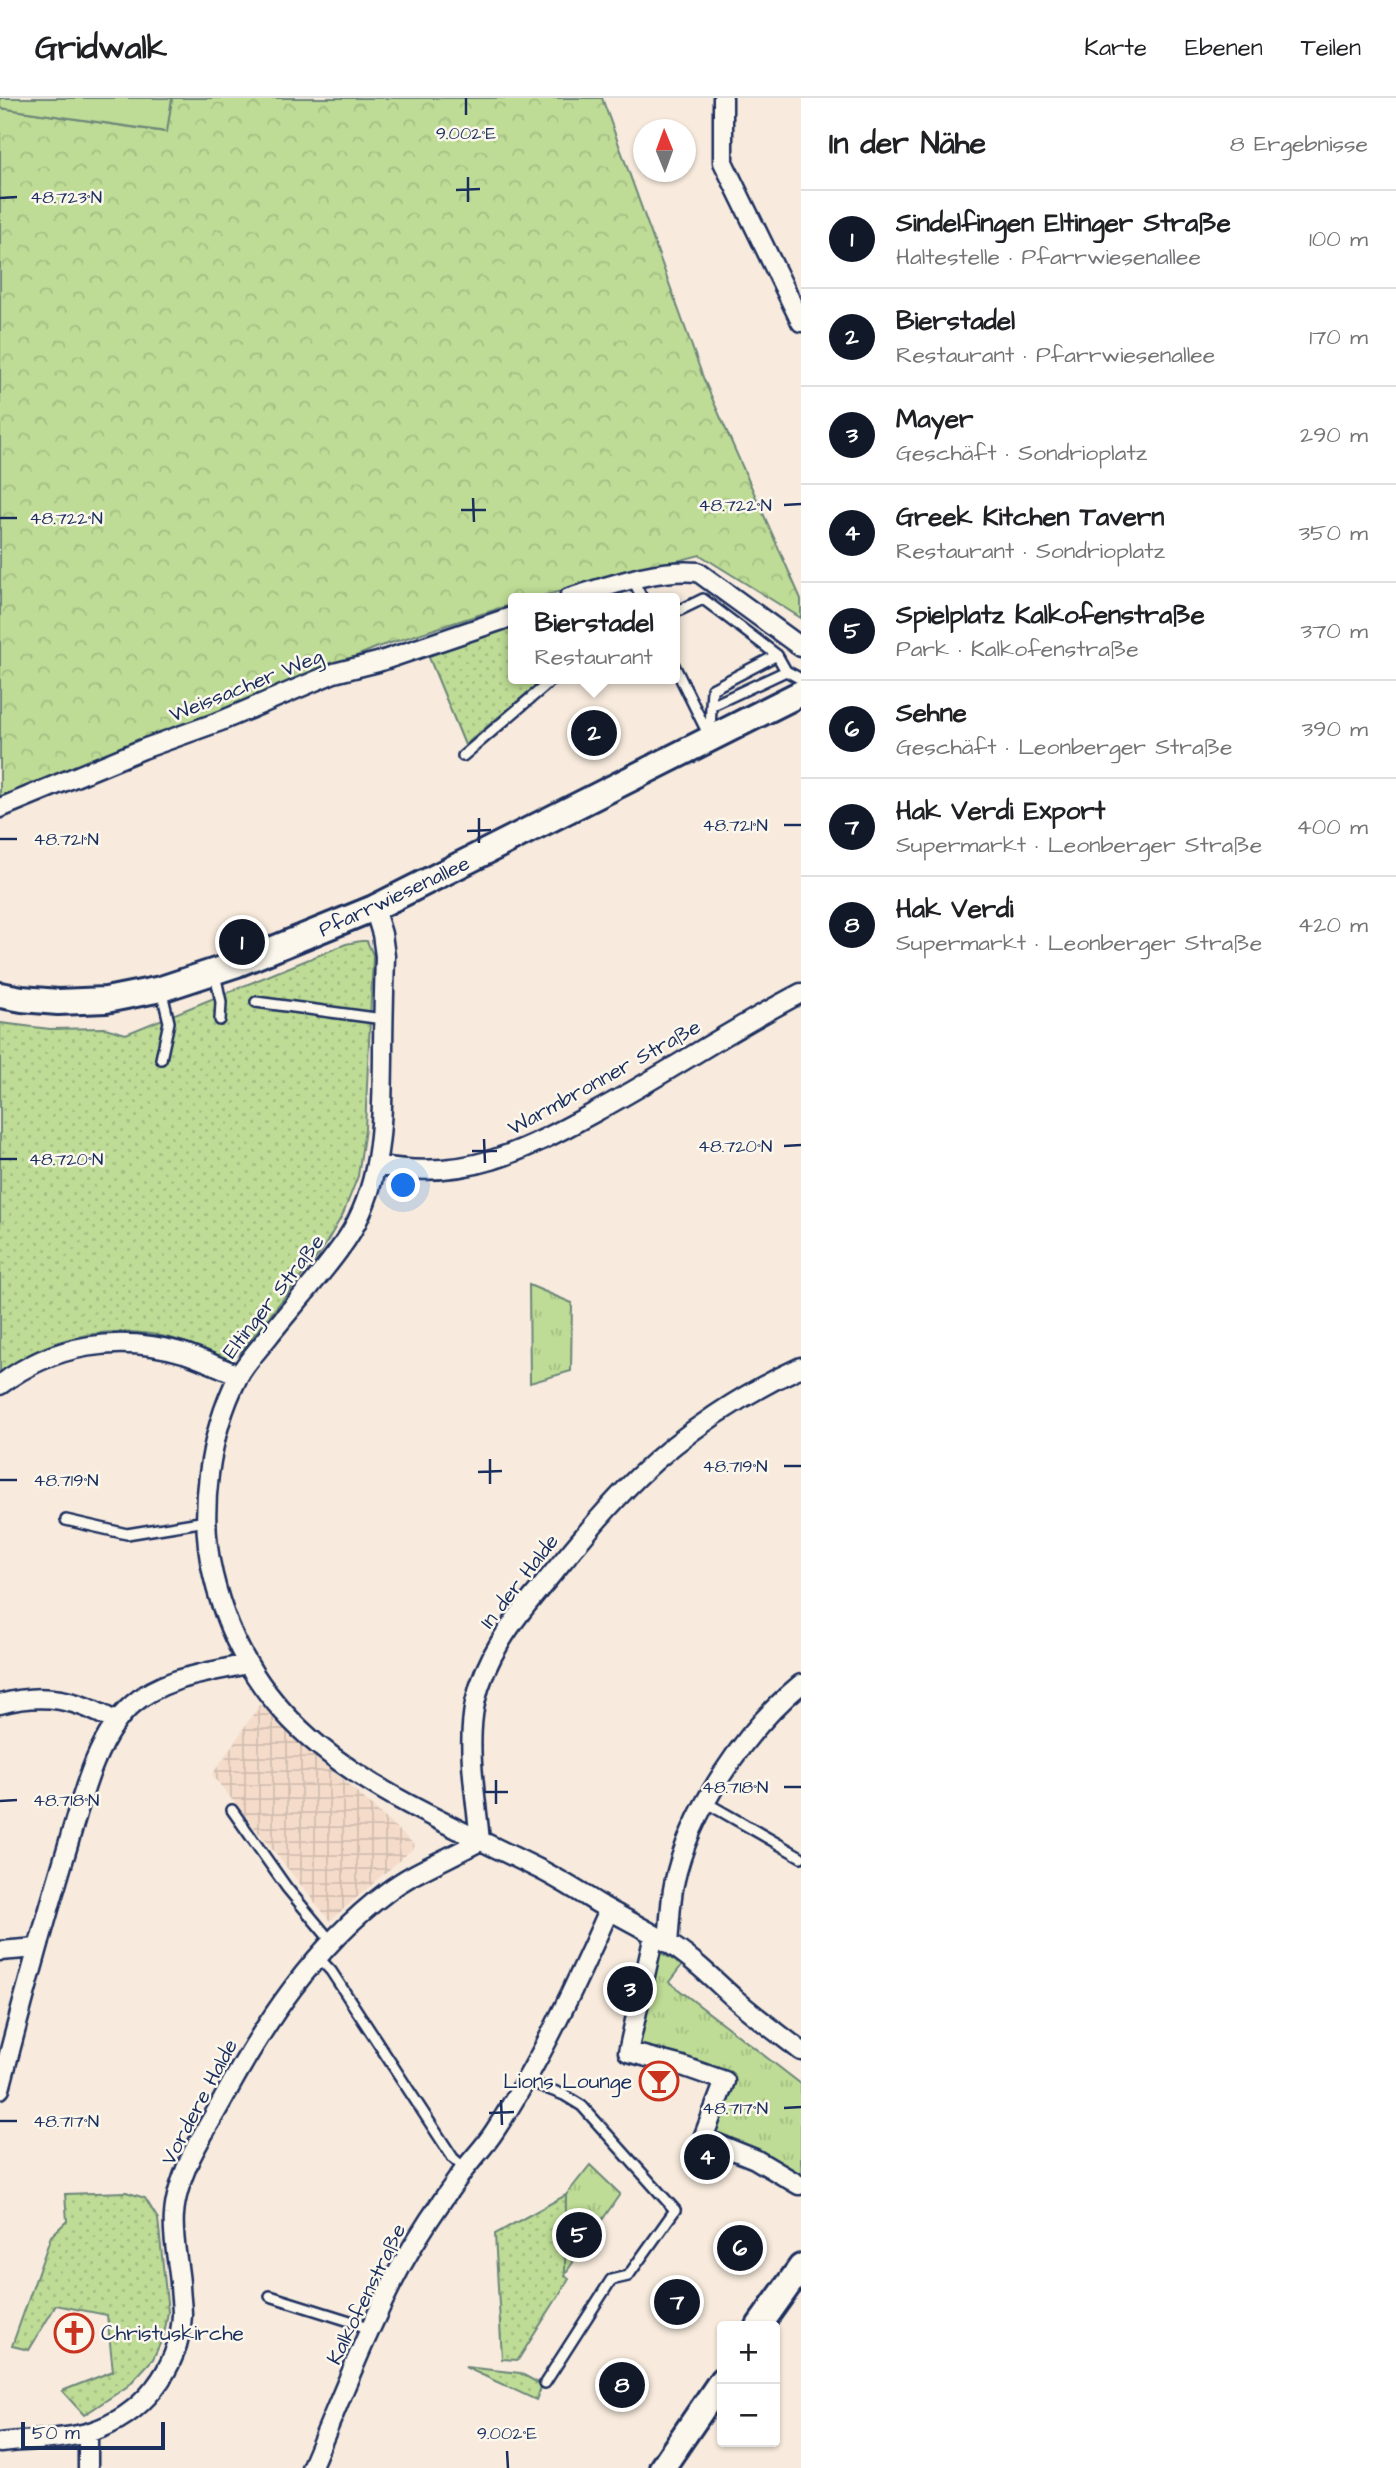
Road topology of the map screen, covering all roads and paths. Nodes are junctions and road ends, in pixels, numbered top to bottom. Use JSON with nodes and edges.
{"nodes":[{"id":1,"x":723,"y":98,"type":"edge"},
{"id":2,"x":801,"y":322,"type":"edge"},
{"id":3,"x":633,"y":580,"type":"junction"},
{"id":4,"x":587,"y":593,"type":"edge"},
{"id":5,"x":640,"y":593,"type":"edge"},
{"id":6,"x":680,"y":610,"type":"edge"},
{"id":7,"x":508,"y":618,"type":"edge"},
{"id":8,"x":801,"y":647,"type":"edge"},
{"id":9,"x":776,"y":655,"type":"junction"},
{"id":10,"x":786,"y":671,"type":"junction"},
{"id":11,"x":680,"y":677,"type":"edge"},
{"id":12,"x":801,"y":679,"type":"edge"},
{"id":13,"x":547,"y":684,"type":"edge"},
{"id":14,"x":801,"y":693,"type":"edge"},
{"id":15,"x":711,"y":706,"type":"junction"},
{"id":16,"x":710,"y":737,"type":"junction"},
{"id":17,"x":463,"y":756,"type":"dead end"},
{"id":18,"x":0,"y":808,"type":"edge"},
{"id":19,"x":374,"y":908,"type":"junction"},
{"id":20,"x":215,"y":971,"type":"junction"},
{"id":21,"x":161,"y":989,"type":"junction"},
{"id":22,"x":801,"y":993,"type":"edge"},
{"id":23,"x":0,"y":995,"type":"edge"},
{"id":24,"x":256,"y":1002,"type":"dead end"},
{"id":25,"x":383,"y":1019,"type":"junction"},
{"id":26,"x":220,"y":1020,"type":"dead end"},
{"id":27,"x":161,"y":1059,"type":"dead end"},
{"id":28,"x":377,"y":1165,"type":"junction"},
{"id":29,"x":801,"y":1367,"type":"edge"},
{"id":30,"x":239,"y":1375,"type":"junction"},
{"id":31,"x":0,"y":1385,"type":"edge"},
{"id":32,"x":66,"y":1520,"type":"dead end"},
{"id":33,"x":206,"y":1521,"type":"junction"},
{"id":34,"x":247,"y":1664,"type":"junction"},
{"id":35,"x":797,"y":1692,"type":"edge"},
{"id":36,"x":0,"y":1704,"type":"edge"},
{"id":37,"x":116,"y":1722,"type":"junction"},
{"id":38,"x":705,"y":1802,"type":"junction"},
{"id":39,"x":232,"y":1810,"type":"dead end"},
{"id":40,"x":480,"y":1841,"type":"junction"},
{"id":41,"x":801,"y":1857,"type":"edge"},
{"id":42,"x":609,"y":1910,"type":"junction"},
{"id":43,"x":661,"y":1939,"type":"junction"},
{"id":44,"x":331,"y":1941,"type":"junction"},
{"id":45,"x":37,"y":1948,"type":"junction"},
{"id":46,"x":0,"y":1951,"type":"edge"},
{"id":47,"x":316,"y":1956,"type":"junction"},
{"id":48,"x":801,"y":2051,"type":"edge"},
{"id":49,"x":525,"y":2080,"type":"junction"},
{"id":50,"x":0,"y":2089,"type":"edge"},
{"id":51,"x":465,"y":2169,"type":"junction"},
{"id":52,"x":799,"y":2185,"type":"dead end"},
{"id":53,"x":801,"y":2267,"type":"edge"},
{"id":54,"x":270,"y":2296,"type":"dead end"},
{"id":55,"x":763,"y":2321,"type":"edge"},
{"id":56,"x":370,"y":2330,"type":"junction"},
{"id":57,"x":545,"y":2383,"type":"dead end"},
{"id":58,"x":719,"y":2384,"type":"edge"},
{"id":59,"x":88,"y":2433,"type":"junction"},
{"id":60,"x":0,"y":2443,"type":"edge"},
{"id":61,"x":88,"y":2468,"type":"edge"},
{"id":62,"x":311,"y":2468,"type":"edge"},
{"id":63,"x":662,"y":2468,"type":"edge"}],
"edges":[{"from":1,"to":2,"type":"street"},
{"from":3,"to":4,"type":"street"},
{"from":3,"to":5,"type":"lane"},
{"from":3,"to":8,"type":"street"},
{"from":6,"to":9,"type":"lane"},
{"from":7,"to":18,"type":"street","name":"Weissacher Weg"},
{"from":9,"to":10,"type":"lane"},
{"from":9,"to":15,"type":"lane"},
{"from":10,"to":12,"type":"lane"},
{"from":10,"to":15,"type":"lane"},
{"from":11,"to":16,"type":"lane"},
{"from":13,"to":17,"type":"lane"},
{"from":14,"to":16,"type":"main road","name":"Pfarrwiesenallee"},
{"from":15,"to":16,"type":"lane"},
{"from":16,"to":19,"type":"main road","name":"Pfarrwiesenallee"},
{"from":19,"to":20,"type":"main road","name":"Pfarrwiesenallee"},
{"from":19,"to":25,"type":"street","name":"Eltinger Straße"},
{"from":20,"to":21,"type":"main road","name":"Pfarrwiesenallee"},
{"from":20,"to":26,"type":"lane"},
{"from":21,"to":23,"type":"main road","name":"Pfarrwiesenallee"},
{"from":21,"to":27,"type":"lane"},
{"from":22,"to":28,"type":"street","name":"Warmbronner Straße"},
{"from":24,"to":25,"type":"lane"},
{"from":25,"to":28,"type":"street","name":"Eltinger Straße"},
{"from":28,"to":30,"type":"street","name":"Eltinger Straße"},
{"from":29,"to":40,"type":"street","name":"In der Halde"},
{"from":30,"to":31,"type":"street"},
{"from":30,"to":33,"type":"street","name":"Eltinger Straße"},
{"from":32,"to":33,"type":"lane"},
{"from":33,"to":34,"type":"street","name":"Eltinger Straße"},
{"from":34,"to":37,"type":"street"},
{"from":34,"to":40,"type":"street","name":"Eltinger Straße"},
{"from":35,"to":38,"type":"street"},
{"from":36,"to":37,"type":"street"},
{"from":37,"to":45,"type":"street"},
{"from":38,"to":41,"type":"lane"},
{"from":38,"to":43,"type":"street"},
{"from":39,"to":44,"type":"lane"},
{"from":40,"to":42,"type":"street"},
{"from":40,"to":44,"type":"street","name":"Vordere Halde"},
{"from":42,"to":43,"type":"street"},
{"from":42,"to":49,"type":"street","name":"Kalkofenstraße"},
{"from":43,"to":48,"type":"street"},
{"from":43,"to":52,"type":"street"},
{"from":44,"to":47,"type":"street","name":"Vordere Halde"},
{"from":45,"to":46,"type":"street"},
{"from":45,"to":50,"type":"street"},
{"from":47,"to":51,"type":"lane"},
{"from":47,"to":59,"type":"street","name":"Vordere Halde"},
{"from":49,"to":51,"type":"street","name":"Kalkofenstraße"},
{"from":49,"to":57,"type":"lane"},
{"from":51,"to":56,"type":"street","name":"Kalkofenstraße"},
{"from":53,"to":55,"type":"main road"},
{"from":54,"to":56,"type":"lane"},
{"from":56,"to":62,"type":"street","name":"Kalkofenstraße"},
{"from":58,"to":63,"type":"main road"},
{"from":59,"to":60,"type":"street","name":"Vordere Halde"},
{"from":59,"to":61,"type":"street"}]}
